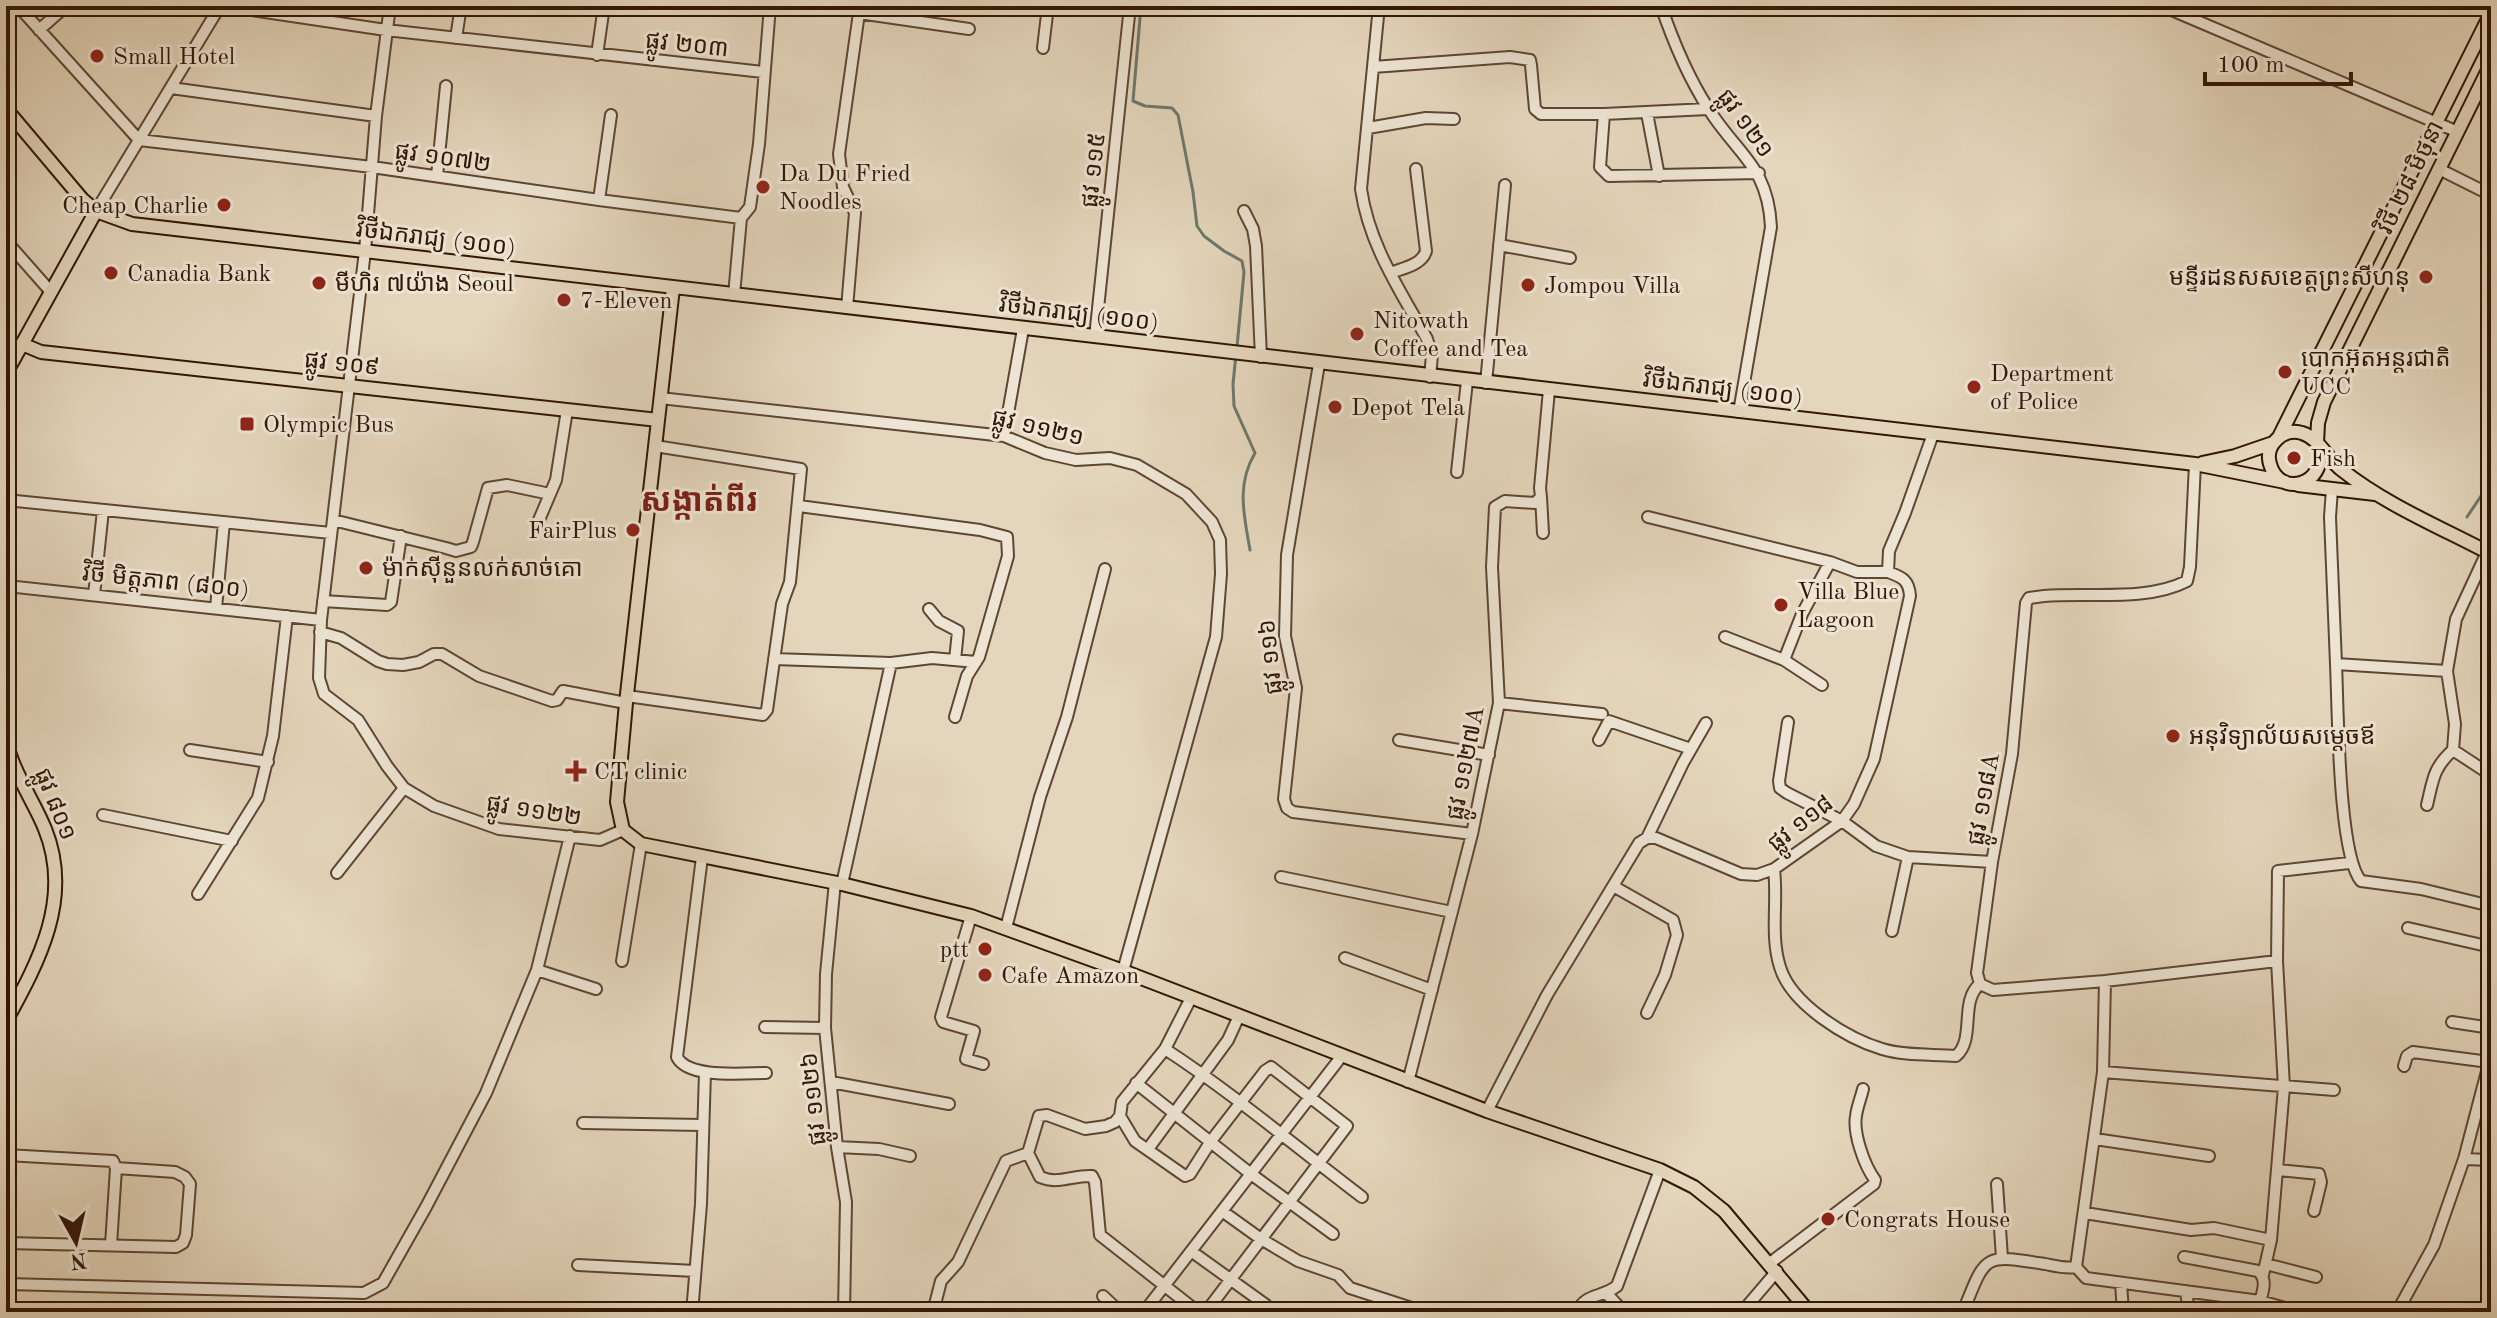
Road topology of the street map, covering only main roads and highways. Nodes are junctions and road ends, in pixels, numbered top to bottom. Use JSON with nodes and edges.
{"nodes":[{"id":1,"x":2491,"y":13,"type":"edge"},
{"id":2,"x":2491,"y":64,"type":"edge"},
{"id":3,"x":6,"y":109,"type":"edge"},
{"id":4,"x":96,"y":211,"type":"junction"},
{"id":5,"x":673,"y":288,"type":"junction"},
{"id":6,"x":22,"y":344,"type":"junction"},
{"id":7,"x":6,"y":373,"type":"edge"},
{"id":8,"x":2310,"y":378,"type":"junction"},
{"id":9,"x":2332,"y":387,"type":"junction"},
{"id":10,"x":658,"y":420,"type":"junction"},
{"id":11,"x":2276,"y":440,"type":"junction"},
{"id":12,"x":2318,"y":445,"type":"junction"},
{"id":13,"x":2195,"y":464,"type":"junction"},
{"id":14,"x":2289,"y":483,"type":"junction"},
{"id":15,"x":2379,"y":494,"type":"junction"},
{"id":16,"x":2489,"y":553,"type":"edge"},
{"id":17,"x":7,"y":586,"type":"edge"},
{"id":18,"x":6,"y":675,"type":"edge"},
{"id":19,"x":6,"y":741,"type":"edge"},
{"id":20,"x":6,"y":1021,"type":"edge"},
{"id":21,"x":1809,"y":1312,"type":"edge"}],
"edges":[{"from":1,"to":8,"type":"main road"},
{"from":2,"to":9,"type":"main road","name":"វិថី ២៨ មិថុនា"},
{"from":3,"to":4,"type":"main road","name":"វិថីឯករាជ្យ (១០០)"},
{"from":4,"to":5,"type":"main road","name":"វិថីឯករាជ្យ (១០០)"},
{"from":4,"to":6,"type":"main road"},
{"from":5,"to":10,"type":"main road"},
{"from":5,"to":13,"type":"main road","name":"វិថីឯករាជ្យ (១០០)"},
{"from":6,"to":7,"type":"main road"},
{"from":6,"to":10,"type":"main road","name":"ផ្លូវ ១០៩"},
{"from":8,"to":9,"type":"main road"},
{"from":8,"to":11,"type":"main road"},
{"from":9,"to":12,"type":"main road","name":"វិថី ២៨ មិថុនា"},
{"from":10,"to":21,"type":"main road"},
{"from":11,"to":12,"type":"main road"},
{"from":11,"to":13,"type":"main road"},
{"from":11,"to":14,"type":"main road"},
{"from":12,"to":14,"type":"main road"},
{"from":12,"to":15,"type":"main road"},
{"from":13,"to":14,"type":"main road"},
{"from":14,"to":15,"type":"main road"},
{"from":15,"to":16,"type":"main road"},
{"from":17,"to":18,"type":"main road"},
{"from":19,"to":20,"type":"main road","name":"ផ្លូវ ៨០១"}]}
